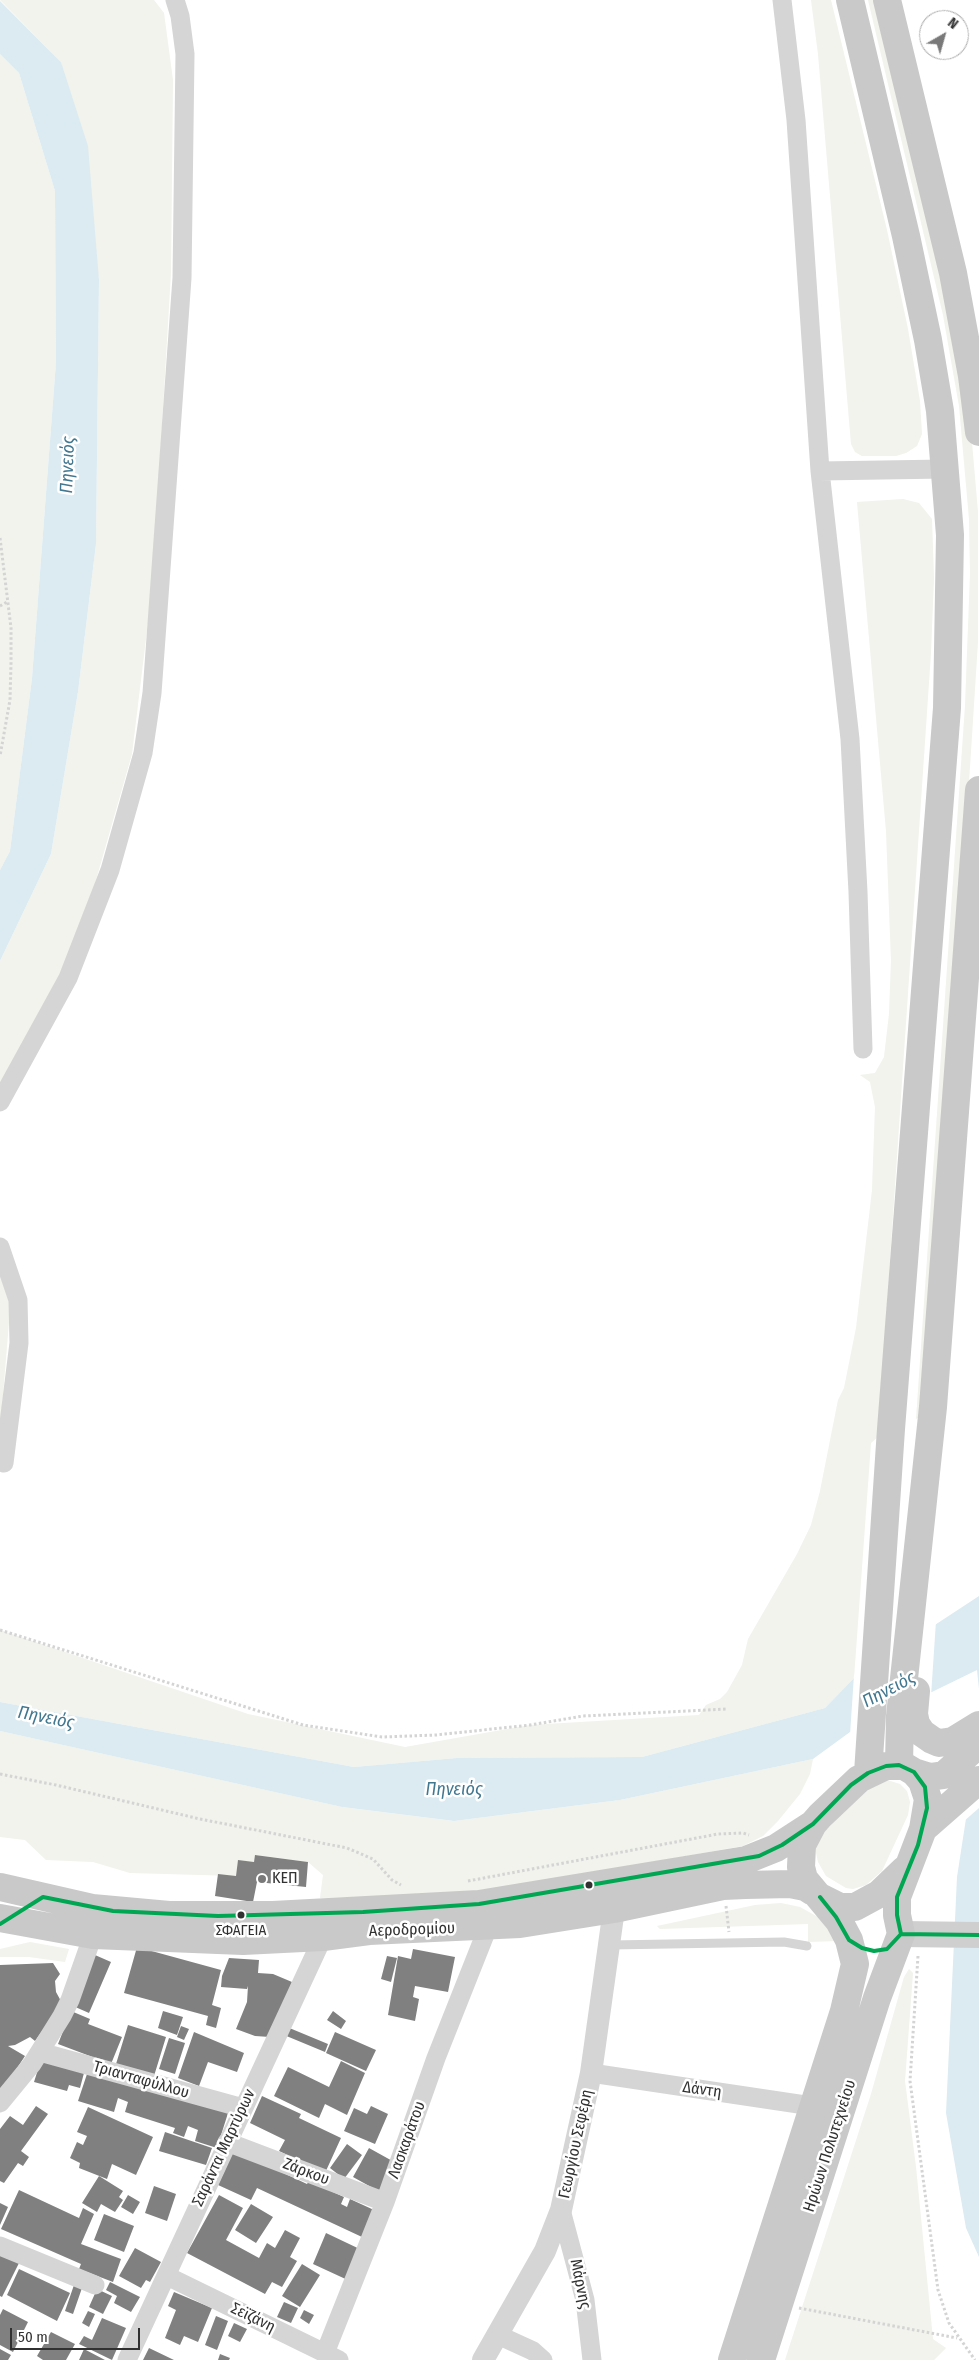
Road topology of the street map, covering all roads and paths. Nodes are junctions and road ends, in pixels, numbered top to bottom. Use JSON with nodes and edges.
{"nodes":[{"id":1,"x":175,"y":0,"type":"edge"},
{"id":2,"x":782,"y":0,"type":"edge"},
{"id":3,"x":850,"y":0,"type":"edge"},
{"id":4,"x":887,"y":0,"type":"edge"},
{"id":5,"x":979,"y":432,"type":"edge"},
{"id":6,"x":946,"y":469,"type":"junction"},
{"id":7,"x":820,"y":471,"type":"junction"},
{"id":8,"x":0,"y":538,"type":"edge"},
{"id":9,"x":7,"y":602,"type":"junction"},
{"id":10,"x":0,"y":606,"type":"edge"},
{"id":11,"x":0,"y":756,"type":"edge"},
{"id":12,"x":979,"y":790,"type":"edge"},
{"id":13,"x":863,"y":1049,"type":"dead end"},
{"id":14,"x":0,"y":1102,"type":"edge"},
{"id":15,"x":0,"y":1246,"type":"edge"},
{"id":16,"x":4,"y":1464,"type":"dead end"},
{"id":17,"x":0,"y":1630,"type":"edge"},
{"id":18,"x":728,"y":1709,"type":"dead end"},
{"id":19,"x":907,"y":1721,"type":"junction"},
{"id":20,"x":979,"y":1725,"type":"edge"},
{"id":21,"x":979,"y":1744,"type":"edge"},
{"id":22,"x":907,"y":1768,"type":"junction"},
{"id":23,"x":868,"y":1773,"type":"junction"},
{"id":24,"x":0,"y":1774,"type":"edge"},
{"id":25,"x":979,"y":1780,"type":"edge"},
{"id":26,"x":932,"y":1821,"type":"junction"},
{"id":27,"x":813,"y":1824,"type":"junction"},
{"id":28,"x":751,"y":1836,"type":"dead end"},
{"id":29,"x":908,"y":1865,"type":"junction"},
{"id":30,"x":467,"y":1881,"type":"dead end"},
{"id":31,"x":0,"y":1887,"type":"edge"},
{"id":32,"x":408,"y":1889,"type":"dead end"},
{"id":33,"x":816,"y":1895,"type":"junction"},
{"id":34,"x":43,"y":1897,"type":"junction"},
{"id":35,"x":736,"y":1906,"type":"dead end"},
{"id":36,"x":614,"y":1909,"type":"junction"},
{"id":37,"x":716,"y":1909,"type":"dead end"},
{"id":38,"x":2,"y":1920,"type":"edge"},
{"id":39,"x":488,"y":1927,"type":"junction"},
{"id":40,"x":901,"y":1934,"type":"junction"},
{"id":41,"x":94,"y":1935,"type":"junction"},
{"id":42,"x":979,"y":1935,"type":"edge"},
{"id":43,"x":323,"y":1937,"type":"junction"},
{"id":44,"x":849,"y":1940,"type":"junction"},
{"id":45,"x":611,"y":1945,"type":"junction"},
{"id":46,"x":807,"y":1946,"type":"dead end"},
{"id":47,"x":916,"y":1984,"type":"dead end"},
{"id":48,"x":40,"y":2052,"type":"junction"},
{"id":49,"x":591,"y":2073,"type":"junction"},
{"id":50,"x":0,"y":2104,"type":"edge"},
{"id":51,"x":812,"y":2106,"type":"junction"},
{"id":52,"x":242,"y":2108,"type":"junction"},
{"id":53,"x":227,"y":2142,"type":"junction"},
{"id":54,"x":385,"y":2202,"type":"junction"},
{"id":55,"x":561,"y":2210,"type":"junction"},
{"id":56,"x":0,"y":2246,"type":"edge"},
{"id":57,"x":167,"y":2276,"type":"junction"},
{"id":58,"x":95,"y":2285,"type":"dead end"},
{"id":59,"x":778,"y":2304,"type":"junction"},
{"id":60,"x":498,"y":2335,"type":"junction"},
{"id":61,"x":958,"y":2338,"type":"junction"},
{"id":62,"x":332,"y":2357,"type":"edge"},
{"id":63,"x":127,"y":2360,"type":"edge"},
{"id":64,"x":483,"y":2360,"type":"edge"},
{"id":65,"x":543,"y":2360,"type":"edge"},
{"id":66,"x":592,"y":2360,"type":"edge"},
{"id":67,"x":732,"y":2360,"type":"edge"},
{"id":68,"x":761,"y":2360,"type":"edge"},
{"id":69,"x":975,"y":2360,"type":"edge"}],
"edges":[{"from":1,"to":14,"type":"street"},
{"from":2,"to":7,"type":"street"},
{"from":3,"to":6,"type":"main road"},
{"from":4,"to":5,"type":"main road"},
{"from":6,"to":7,"type":"street"},
{"from":6,"to":23,"type":"main road"},
{"from":7,"to":13,"type":"street"},
{"from":8,"to":9,"type":"path"},
{"from":9,"to":10,"type":"path"},
{"from":9,"to":11,"type":"path"},
{"from":12,"to":19,"type":"main road"},
{"from":15,"to":16,"type":"street"},
{"from":17,"to":18,"type":"path"},
{"from":19,"to":20,"type":"main road"},
{"from":19,"to":22,"type":"main road"},
{"from":21,"to":22,"type":"main road"},
{"from":22,"to":23,"type":"main road"},
{"from":22,"to":26,"type":"main road"},
{"from":23,"to":27,"type":"main road"},
{"from":24,"to":32,"type":"path"},
{"from":25,"to":26,"type":"main road"},
{"from":26,"to":29,"type":"main road"},
{"from":27,"to":33,"type":"main road"},
{"from":27,"to":34,"type":"main road","name":"Αεροδρομίου"},
{"from":28,"to":30,"type":"path"},
{"from":29,"to":33,"type":"main road"},
{"from":29,"to":40,"type":"main road"},
{"from":31,"to":34,"type":"main road","name":"Αεροδρομίου"},
{"from":33,"to":36,"type":"main road","name":"Αεροδρομίου"},
{"from":33,"to":44,"type":"main road","name":"Ηρώων Πολυτεχνείου"},
{"from":34,"to":38,"type":"main road","name":"Αεροδρομίου"},
{"from":35,"to":37,"type":"path"},
{"from":36,"to":39,"type":"main road","name":"Αεροδρομίου"},
{"from":36,"to":45,"type":"street","name":"Γεωργίου Σεφέρη"},
{"from":38,"to":41,"type":"main road","name":"Αεροδρομίου"},
{"from":39,"to":43,"type":"main road","name":"Αεροδρομίου"},
{"from":39,"to":54,"type":"street","name":"Λασκαράτου"},
{"from":40,"to":42,"type":"main road"},
{"from":40,"to":44,"type":"main road"},
{"from":40,"to":59,"type":"main road","name":"Ηρώων Πολυτεχνείου"},
{"from":41,"to":43,"type":"main road","name":"Αεροδρομίου"},
{"from":41,"to":48,"type":"street"},
{"from":43,"to":52,"type":"street","name":"Σαράντα Μαρτύρων"},
{"from":44,"to":51,"type":"main road","name":"Ηρώων Πολυτεχνείου"},
{"from":45,"to":46,"type":"lane"},
{"from":45,"to":49,"type":"street","name":"Γεωργίου Σεφέρη"},
{"from":47,"to":61,"type":"path"},
{"from":48,"to":50,"type":"street"},
{"from":48,"to":52,"type":"street","name":"Τριανταφύλλου"},
{"from":49,"to":51,"type":"street","name":"Δάντη"},
{"from":49,"to":55,"type":"street","name":"Γεωργίου Σεφέρη"},
{"from":51,"to":67,"type":"main road","name":"Ηρώων Πολυτεχνείου"},
{"from":52,"to":53,"type":"street","name":"Σαράντα Μαρτύρων"},
{"from":53,"to":54,"type":"street","name":"Ζάρκου"},
{"from":53,"to":57,"type":"street","name":"Σαράντα Μαρτύρων"},
{"from":54,"to":62,"type":"street","name":"Λασκαράτου"},
{"from":55,"to":60,"type":"street","name":"Γεωργίου Σεφέρη"},
{"from":55,"to":66,"type":"street","name":"Μάρνης"},
{"from":56,"to":58,"type":"street"},
{"from":57,"to":62,"type":"street","name":"Σεϊζάνη"},
{"from":57,"to":63,"type":"street","name":"Σαράντα Μαρτύρων"},
{"from":59,"to":61,"type":"path"},
{"from":59,"to":68,"type":"main road","name":"Ηρώων Πολυτεχνείου"},
{"from":60,"to":64,"type":"street","name":"Γεωργίου Σεφέρη"},
{"from":60,"to":65,"type":"street"},
{"from":61,"to":69,"type":"path"}]}
